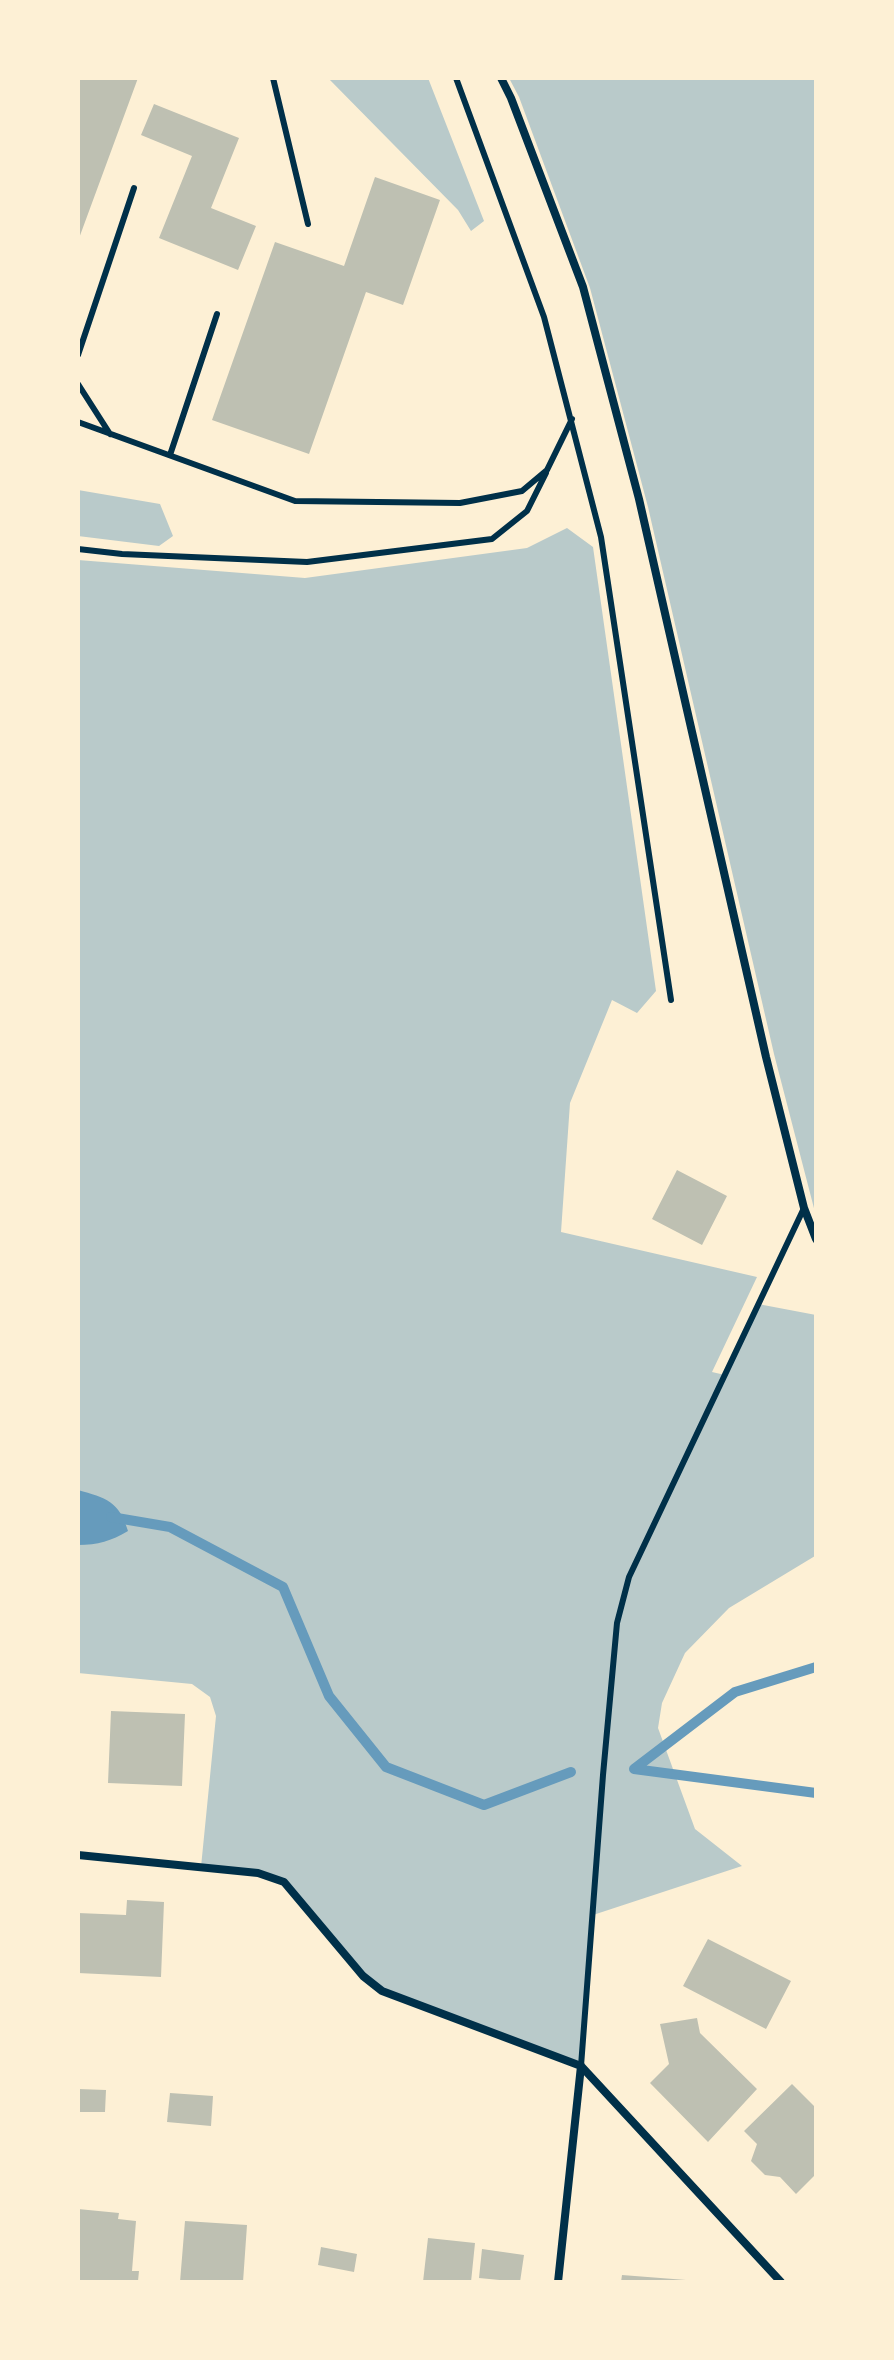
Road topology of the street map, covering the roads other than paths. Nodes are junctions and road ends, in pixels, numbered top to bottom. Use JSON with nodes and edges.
{"nodes":[{"id":1,"x":273,"y":78,"type":"edge"},
{"id":2,"x":456,"y":78,"type":"edge"},
{"id":3,"x":501,"y":78,"type":"edge"},
{"id":4,"x":134,"y":188,"type":"dead end"},
{"id":5,"x":308,"y":224,"type":"dead end"},
{"id":6,"x":217,"y":314,"type":"dead end"},
{"id":7,"x":78,"y":355,"type":"edge"},
{"id":8,"x":78,"y":384,"type":"edge"},
{"id":9,"x":572,"y":419,"type":"junction"},
{"id":10,"x":78,"y":422,"type":"edge"},
{"id":11,"x":110,"y":434,"type":"junction"},
{"id":12,"x":170,"y":455,"type":"junction"},
{"id":13,"x":547,"y":470,"type":"junction"},
{"id":14,"x":78,"y":549,"type":"edge"},
{"id":15,"x":671,"y":1000,"type":"dead end"},
{"id":16,"x":804,"y":1208,"type":"junction"},
{"id":17,"x":816,"y":1239,"type":"edge"},
{"id":18,"x":78,"y":1855,"type":"edge"},
{"id":19,"x":581,"y":2066,"type":"junction"},
{"id":20,"x":558,"y":2282,"type":"edge"},
{"id":21,"x":781,"y":2282,"type":"edge"}],
"edges":[{"from":1,"to":5,"type":"lane"},
{"from":2,"to":9,"type":"lane"},
{"from":3,"to":16,"type":"street"},
{"from":4,"to":7,"type":"lane"},
{"from":6,"to":12,"type":"lane"},
{"from":8,"to":11,"type":"lane"},
{"from":9,"to":13,"type":"lane"},
{"from":9,"to":15,"type":"lane"},
{"from":10,"to":11,"type":"lane"},
{"from":11,"to":12,"type":"lane"},
{"from":12,"to":13,"type":"lane"},
{"from":13,"to":14,"type":"lane"},
{"from":16,"to":17,"type":"street"},
{"from":16,"to":19,"type":"lane"},
{"from":18,"to":19,"type":"street"},
{"from":19,"to":20,"type":"street"},
{"from":19,"to":21,"type":"street"}]}
